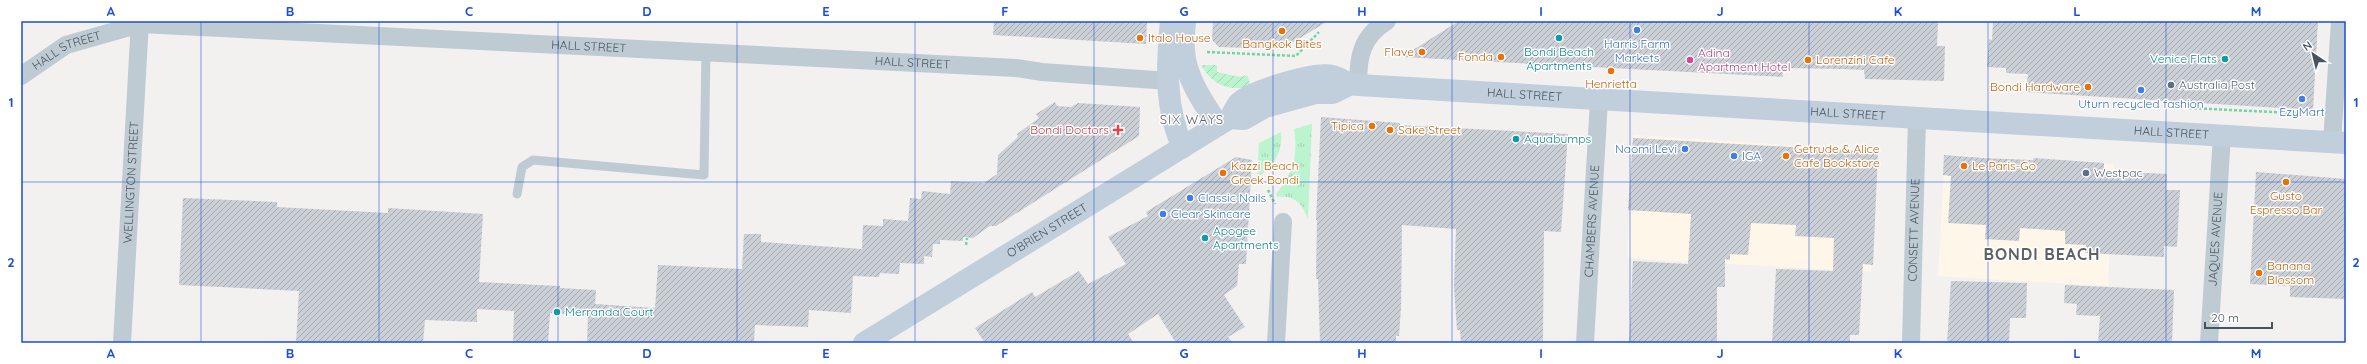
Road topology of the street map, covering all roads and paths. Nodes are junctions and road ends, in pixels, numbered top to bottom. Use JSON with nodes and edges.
{"nodes":[{"id":1,"x":1171,"y":21,"type":"edge"},
{"id":2,"x":1185,"y":21,"type":"edge"},
{"id":3,"x":1387,"y":21,"type":"edge"},
{"id":4,"x":2340,"y":21,"type":"edge"},
{"id":5,"x":140,"y":23,"type":"edge"},
{"id":6,"x":1319,"y":32,"type":"dead end"},
{"id":7,"x":706,"y":52,"type":"junction"},
{"id":8,"x":1199,"y":52,"type":"dead end"},
{"id":9,"x":21,"y":76,"type":"edge"},
{"id":10,"x":1169,"y":81,"type":"junction"},
{"id":11,"x":1354,"y":85,"type":"junction"},
{"id":12,"x":1599,"y":100,"type":"junction"},
{"id":13,"x":2189,"y":108,"type":"dead end"},
{"id":14,"x":2317,"y":114,"type":"dead end"},
{"id":15,"x":1917,"y":118,"type":"junction"},
{"id":16,"x":1224,"y":122,"type":"junction"},
{"id":17,"x":2222,"y":135,"type":"junction"},
{"id":18,"x":2339,"y":142,"type":"edge"},
{"id":19,"x":1183,"y":147,"type":"junction"},
{"id":20,"x":517,"y":194,"type":"dead end"},
{"id":21,"x":1283,"y":222,"type":"dead end"},
{"id":22,"x":967,"y":238,"type":"dead end"},
{"id":23,"x":966,"y":245,"type":"dead end"},
{"id":24,"x":122,"y":343,"type":"edge"},
{"id":25,"x":864,"y":343,"type":"edge"},
{"id":26,"x":1276,"y":343,"type":"edge"},
{"id":27,"x":1585,"y":343,"type":"edge"},
{"id":28,"x":1911,"y":343,"type":"edge"},
{"id":29,"x":2209,"y":343,"type":"edge"}],
"edges":[{"from":1,"to":10,"type":"street"},
{"from":2,"to":16,"type":"street"},
{"from":3,"to":11,"type":"street"},
{"from":4,"to":18,"type":"street"},
{"from":5,"to":7,"type":"street","name":"HALL STREET"},
{"from":5,"to":9,"type":"street","name":"HALL STREET"},
{"from":5,"to":24,"type":"street","name":"WELLINGTON STREET"},
{"from":6,"to":8,"type":"path"},
{"from":7,"to":10,"type":"street","name":"HALL STREET"},
{"from":7,"to":20,"type":"lane"},
{"from":10,"to":19,"type":"street"},
{"from":11,"to":12,"type":"street","name":"HALL STREET"},
{"from":11,"to":16,"type":"street","name":"O'BRIEN STREET"},
{"from":12,"to":15,"type":"street","name":"HALL STREET"},
{"from":12,"to":27,"type":"street","name":"CHAMBERS AVENUE"},
{"from":13,"to":14,"type":"path"},
{"from":15,"to":17,"type":"street","name":"HALL STREET"},
{"from":15,"to":28,"type":"street","name":"CONSETT AVENUE"},
{"from":16,"to":19,"type":"street","name":"O'BRIEN STREET"},
{"from":17,"to":18,"type":"street","name":"HALL STREET"},
{"from":17,"to":29,"type":"street","name":"JAQUES AVENUE"},
{"from":19,"to":25,"type":"street","name":"O'BRIEN STREET"},
{"from":21,"to":26,"type":"street"},
{"from":22,"to":23,"type":"path"}]}
